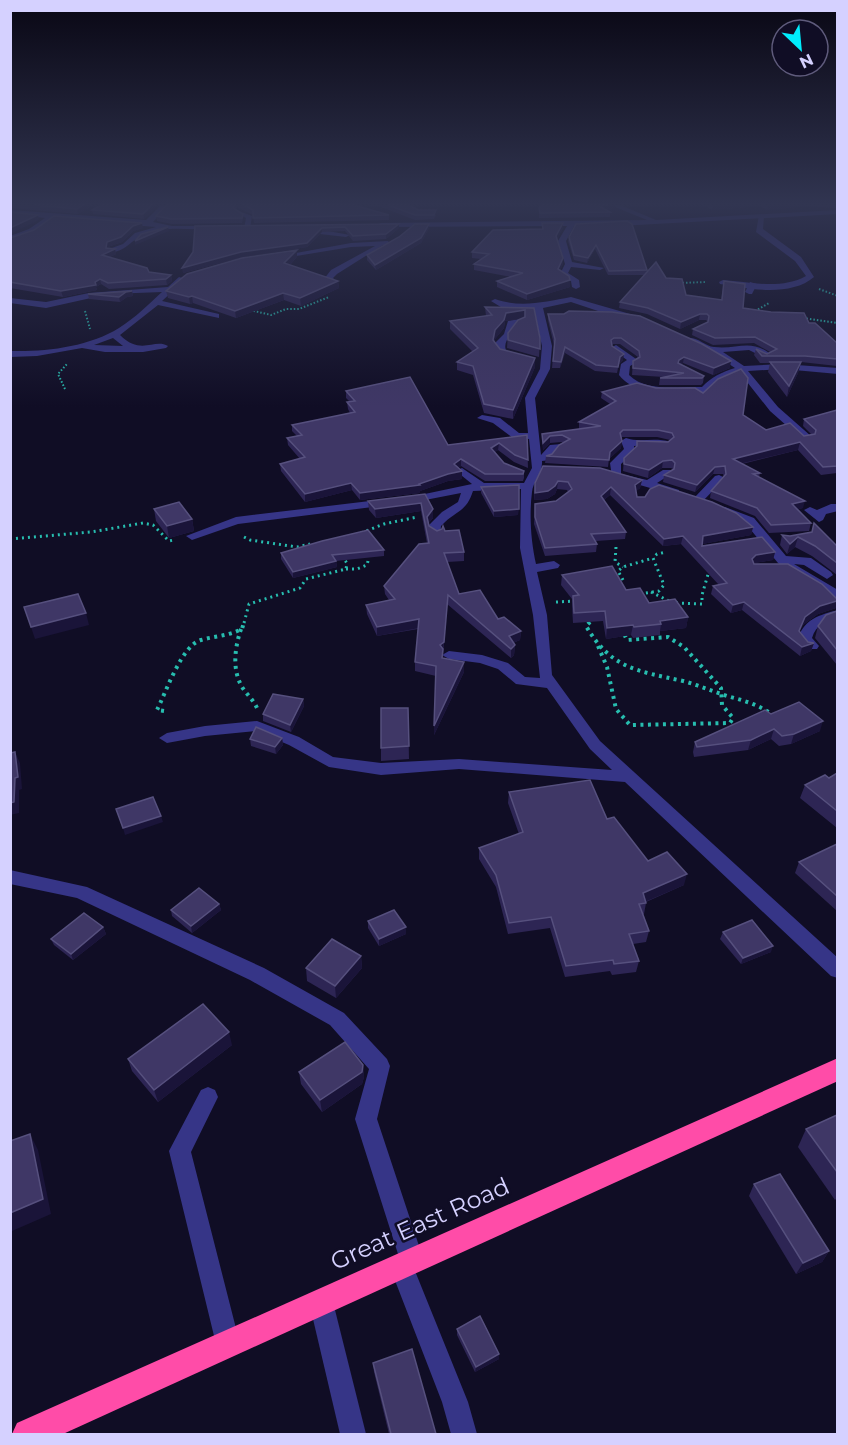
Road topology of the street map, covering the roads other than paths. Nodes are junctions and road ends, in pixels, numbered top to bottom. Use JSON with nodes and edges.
{"nodes":[{"id":1,"x":334,"y":272,"type":"edge"},
{"id":2,"x":564,"y":272,"type":"edge"},
{"id":3,"x":807,"y":272,"type":"edge"},
{"id":4,"x":166,"y":276,"type":"edge"},
{"id":5,"x":333,"y":282,"type":"edge"},
{"id":6,"x":723,"y":282,"type":"edge"},
{"id":7,"x":576,"y":287,"type":"dead end"},
{"id":8,"x":169,"y":289,"type":"junction"},
{"id":9,"x":10,"y":300,"type":"edge"},
{"id":10,"x":495,"y":301,"type":"dead end"},
{"id":11,"x":156,"y":302,"type":"junction"},
{"id":12,"x":543,"y":312,"type":"junction"},
{"id":13,"x":216,"y":316,"type":"edge"},
{"id":14,"x":646,"y":321,"type":"edge"},
{"id":15,"x":520,"y":322,"type":"edge"},
{"id":16,"x":696,"y":329,"type":"edge"},
{"id":17,"x":114,"y":334,"type":"junction"},
{"id":18,"x":81,"y":345,"type":"junction"},
{"id":19,"x":163,"y":346,"type":"dead end"},
{"id":20,"x":616,"y":348,"type":"edge"},
{"id":21,"x":133,"y":349,"type":"junction"},
{"id":22,"x":713,"y":350,"type":"junction"},
{"id":23,"x":10,"y":354,"type":"edge"},
{"id":24,"x":35,"y":354,"type":"junction"},
{"id":25,"x":768,"y":356,"type":"edge"},
{"id":26,"x":10,"y":361,"type":"edge"},
{"id":27,"x":537,"y":361,"type":"junction"},
{"id":28,"x":741,"y":368,"type":"junction"},
{"id":29,"x":837,"y":371,"type":"edge"},
{"id":30,"x":482,"y":418,"type":"dead end"},
{"id":31,"x":534,"y":436,"type":"junction"},
{"id":32,"x":808,"y":439,"type":"edge"},
{"id":33,"x":666,"y":444,"type":"edge"},
{"id":34,"x":562,"y":447,"type":"edge"},
{"id":35,"x":462,"y":471,"type":"edge"},
{"id":36,"x":534,"y":471,"type":"junction"},
{"id":37,"x":667,"y":472,"type":"edge"},
{"id":38,"x":719,"y":478,"type":"edge"},
{"id":39,"x":653,"y":485,"type":"junction"},
{"id":40,"x":481,"y":486,"type":"junction"},
{"id":41,"x":467,"y":491,"type":"junction"},
{"id":42,"x":640,"y":495,"type":"edge"},
{"id":43,"x":699,"y":499,"type":"junction"},
{"id":44,"x":541,"y":506,"type":"edge"},
{"id":45,"x":526,"y":507,"type":"junction"},
{"id":46,"x":837,"y":508,"type":"edge"},
{"id":47,"x":810,"y":510,"type":"dead end"},
{"id":48,"x":436,"y":533,"type":"edge"},
{"id":49,"x":192,"y":536,"type":"road end"},
{"id":50,"x":765,"y":538,"type":"junction"},
{"id":51,"x":787,"y":540,"type":"edge"},
{"id":52,"x":745,"y":542,"type":"edge"},
{"id":53,"x":781,"y":563,"type":"junction"},
{"id":54,"x":554,"y":565,"type":"dead end"},
{"id":55,"x":531,"y":569,"type":"junction"},
{"id":56,"x":827,"y":575,"type":"dead end"},
{"id":57,"x":836,"y":593,"type":"edge"},
{"id":58,"x":837,"y":614,"type":"edge"},
{"id":59,"x":812,"y":646,"type":"edge"},
{"id":60,"x":449,"y":655,"type":"dead end"},
{"id":61,"x":552,"y":684,"type":"junction"},
{"id":62,"x":167,"y":738,"type":"dead end"},
{"id":63,"x":629,"y":777,"type":"junction"},
{"id":64,"x":10,"y":877,"type":"edge"},
{"id":65,"x":837,"y":970,"type":"edge"},
{"id":66,"x":837,"y":1069,"type":"edge"},
{"id":67,"x":208,"y":1097,"type":"dead end"},
{"id":68,"x":407,"y":1263,"type":"junction"},
{"id":69,"x":321,"y":1302,"type":"junction"},
{"id":70,"x":228,"y":1344,"type":"junction"},
{"id":71,"x":28,"y":1434,"type":"edge"},
{"id":72,"x":353,"y":1434,"type":"edge"},
{"id":73,"x":464,"y":1434,"type":"edge"}],
"edges":[{"from":1,"to":5,"type":"street"},
{"from":2,"to":7,"type":"street"},
{"from":3,"to":6,"type":"street"},
{"from":4,"to":8,"type":"street"},
{"from":8,"to":9,"type":"street"},
{"from":8,"to":11,"type":"street"},
{"from":10,"to":12,"type":"street"},
{"from":11,"to":13,"type":"street"},
{"from":11,"to":17,"type":"street"},
{"from":12,"to":14,"type":"street"},
{"from":12,"to":27,"type":"street"},
{"from":15,"to":27,"type":"street"},
{"from":16,"to":22,"type":"street"},
{"from":17,"to":18,"type":"street"},
{"from":17,"to":21,"type":"street"},
{"from":18,"to":21,"type":"street"},
{"from":18,"to":24,"type":"street"},
{"from":19,"to":21,"type":"street"},
{"from":20,"to":28,"type":"street"},
{"from":22,"to":25,"type":"street"},
{"from":22,"to":28,"type":"street"},
{"from":23,"to":24,"type":"street"},
{"from":24,"to":26,"type":"street"},
{"from":27,"to":31,"type":"street"},
{"from":28,"to":29,"type":"street"},
{"from":28,"to":32,"type":"street"},
{"from":30,"to":31,"type":"street"},
{"from":31,"to":36,"type":"street"},
{"from":33,"to":39,"type":"street"},
{"from":34,"to":36,"type":"street"},
{"from":35,"to":40,"type":"street"},
{"from":36,"to":40,"type":"street"},
{"from":36,"to":45,"type":"street"},
{"from":37,"to":39,"type":"street"},
{"from":38,"to":43,"type":"street"},
{"from":39,"to":42,"type":"street"},
{"from":39,"to":43,"type":"street"},
{"from":40,"to":41,"type":"street"},
{"from":41,"to":48,"type":"street"},
{"from":41,"to":49,"type":"street"},
{"from":43,"to":50,"type":"street"},
{"from":44,"to":45,"type":"street"},
{"from":45,"to":55,"type":"street"},
{"from":46,"to":47,"type":"street"},
{"from":50,"to":51,"type":"street"},
{"from":50,"to":52,"type":"street"},
{"from":50,"to":53,"type":"street"},
{"from":53,"to":56,"type":"street"},
{"from":53,"to":57,"type":"street"},
{"from":54,"to":55,"type":"street"},
{"from":55,"to":61,"type":"street"},
{"from":58,"to":59,"type":"street"},
{"from":60,"to":61,"type":"street"},
{"from":61,"to":63,"type":"street"},
{"from":62,"to":63,"type":"street"},
{"from":63,"to":65,"type":"street"},
{"from":64,"to":68,"type":"street"},
{"from":66,"to":68,"type":"highway","name":"Great East Road"},
{"from":67,"to":70,"type":"street"},
{"from":68,"to":69,"type":"highway","name":"Great East Road"},
{"from":68,"to":73,"type":"street"},
{"from":69,"to":70,"type":"highway","name":"Great East Road"},
{"from":69,"to":72,"type":"street"},
{"from":70,"to":71,"type":"highway","name":"Great East Road"}]}
